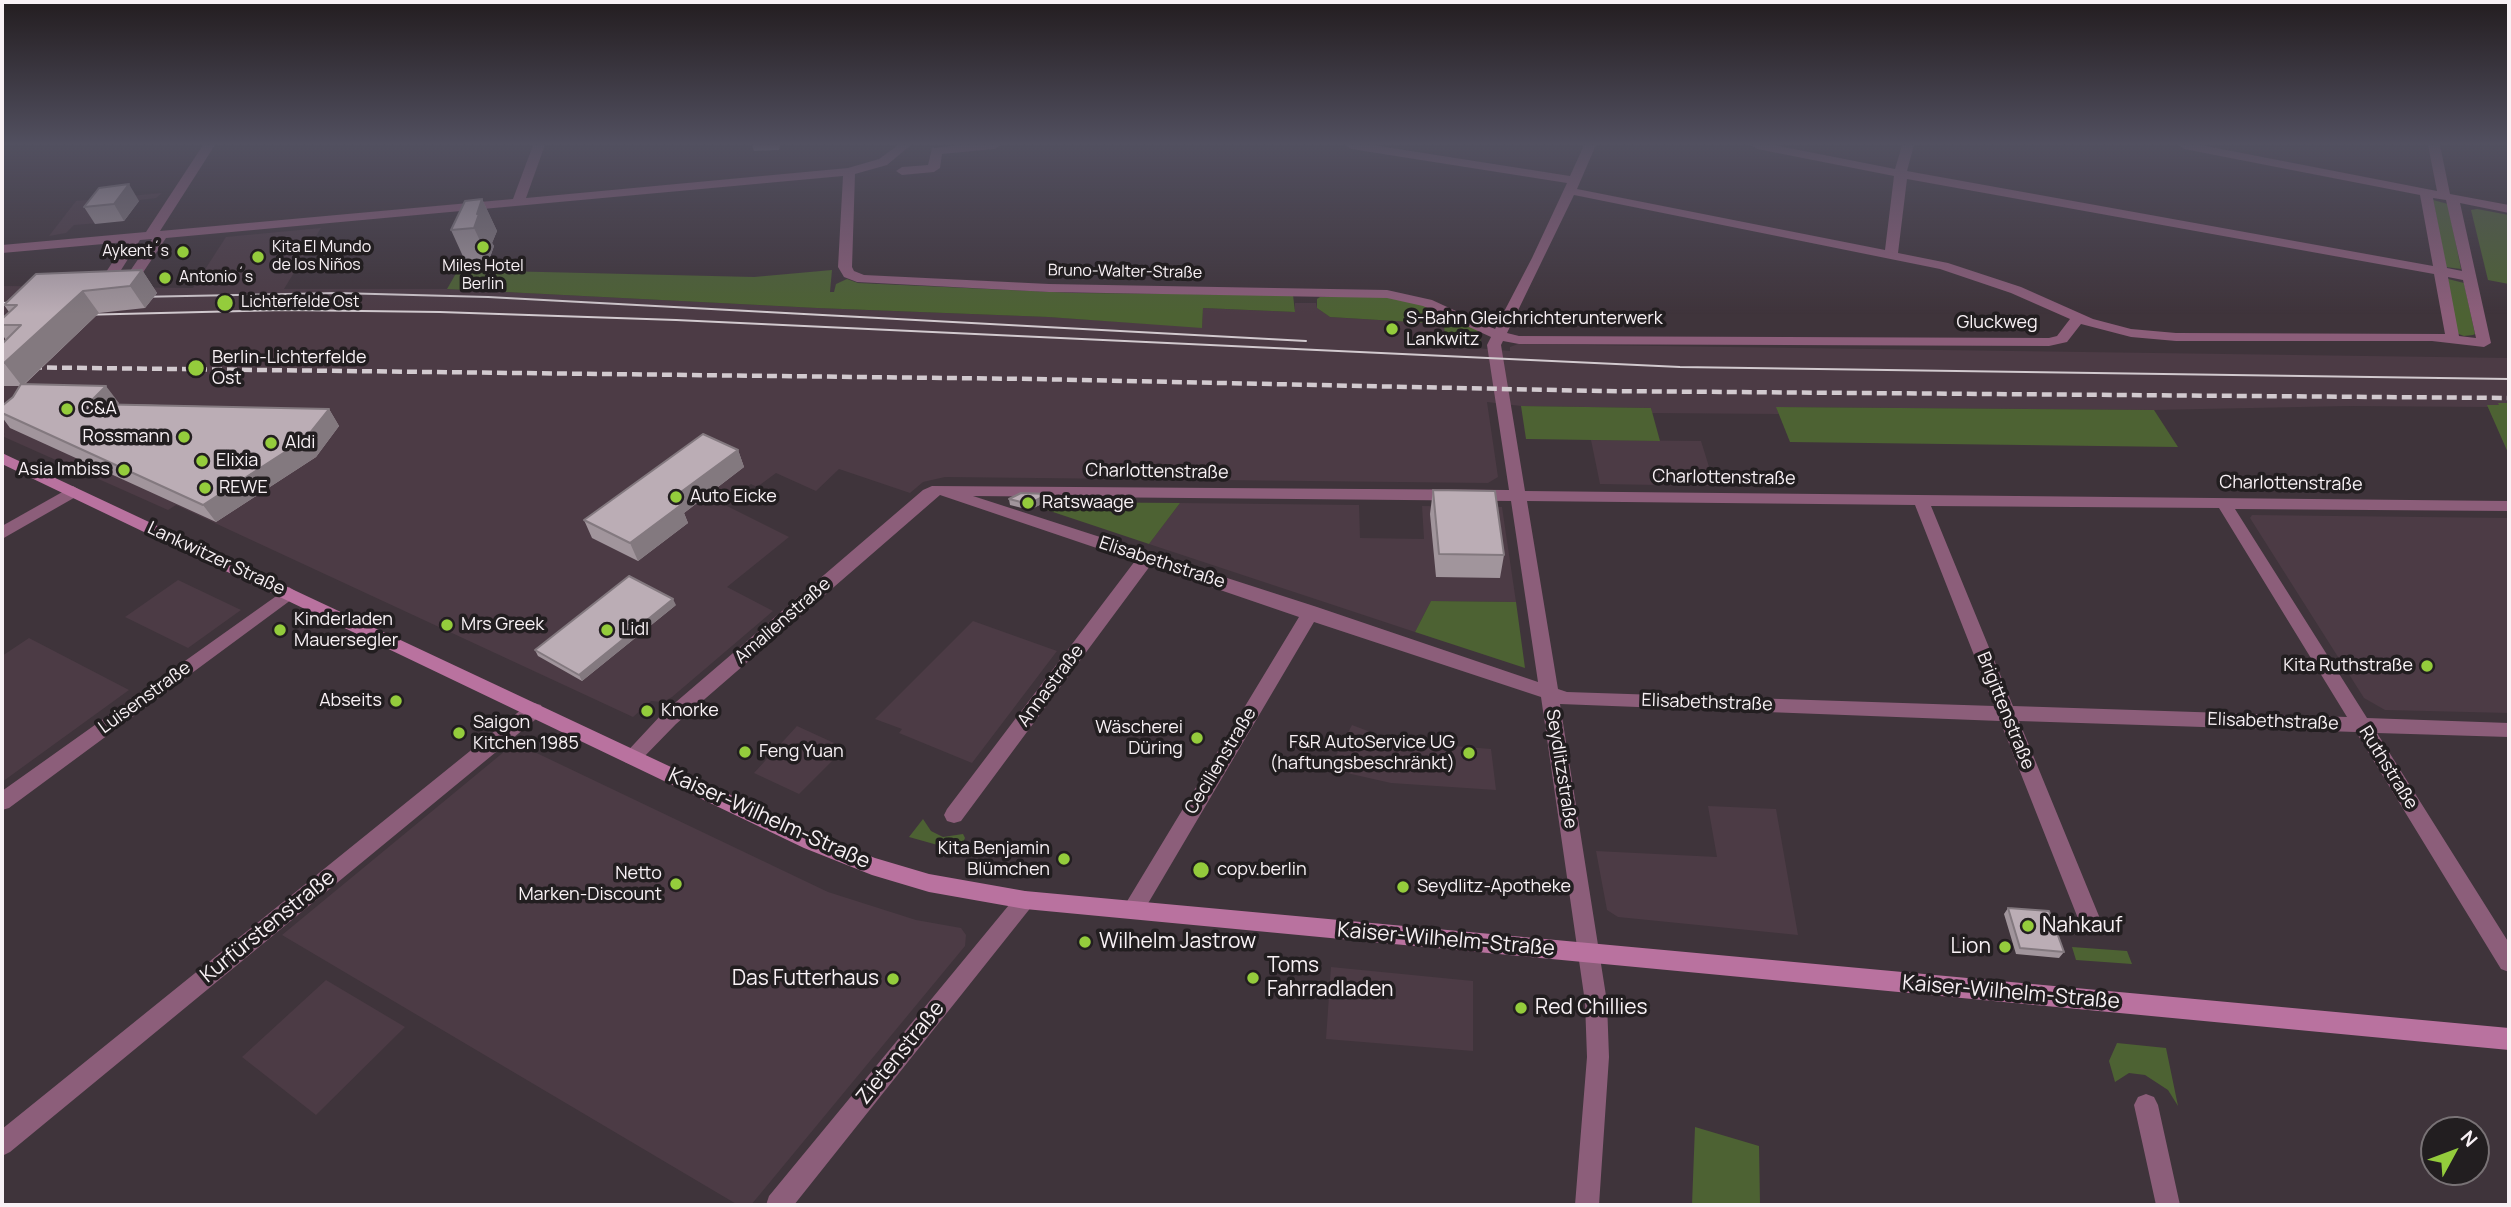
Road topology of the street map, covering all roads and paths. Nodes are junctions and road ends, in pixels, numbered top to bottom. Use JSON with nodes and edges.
{"nodes":[{"id":1,"x":172,"y":201,"type":"edge"},
{"id":2,"x":525,"y":201,"type":"edge"},
{"id":3,"x":848,"y":201,"type":"edge"},
{"id":4,"x":1565,"y":201,"type":"edge"},
{"id":5,"x":1642,"y":201,"type":"edge"},
{"id":6,"x":1898,"y":201,"type":"edge"},
{"id":7,"x":2064,"y":201,"type":"edge"},
{"id":8,"x":2428,"y":201,"type":"edge"},
{"id":9,"x":2449,"y":201,"type":"edge"},
{"id":10,"x":2470,"y":201,"type":"edge"},
{"id":11,"x":518,"y":202,"type":"joint"},
{"id":12,"x":2509,"y":209,"type":"edge"},
{"id":13,"x":150,"y":236,"type":"junction"},
{"id":14,"x":2,"y":249,"type":"edge"},
{"id":15,"x":1891,"y":256,"type":"junction"},
{"id":16,"x":2440,"y":271,"type":"junction"},
{"id":17,"x":2469,"y":277,"type":"junction"},
{"id":18,"x":2079,"y":318,"type":"junction"},
{"id":19,"x":1497,"y":335,"type":"junction"},
{"id":20,"x":2453,"y":340,"type":"junction"},
{"id":21,"x":2,"y":458,"type":"edge"},
{"id":22,"x":938,"y":490,"type":"junction"},
{"id":23,"x":73,"y":491,"type":"junction"},
{"id":24,"x":1519,"y":495,"type":"junction"},
{"id":25,"x":1921,"y":500,"type":"junction"},
{"id":26,"x":2223,"y":502,"type":"junction"},
{"id":27,"x":2509,"y":506,"type":"edge"},
{"id":28,"x":2,"y":533,"type":"edge"},
{"id":29,"x":1147,"y":558,"type":"junction"},
{"id":30,"x":289,"y":593,"type":"junction"},
{"id":31,"x":1311,"y":612,"type":"junction"},
{"id":32,"x":429,"y":661,"type":"joint"},
{"id":33,"x":1549,"y":692,"type":"junction"},
{"id":34,"x":534,"y":710,"type":"junction"},
{"id":35,"x":2005,"y":712,"type":"junction"},
{"id":36,"x":2361,"y":725,"type":"junction"},
{"id":37,"x":2509,"y":730,"type":"edge"},
{"id":38,"x":632,"y":757,"type":"junction"},
{"id":39,"x":2,"y":802,"type":"edge"},
{"id":40,"x":954,"y":815,"type":"dead end"},
{"id":41,"x":1025,"y":900,"type":"junction"},
{"id":42,"x":1133,"y":910,"type":"junction"},
{"id":43,"x":2090,"y":921,"type":"dead end"},
{"id":44,"x":1590,"y":953,"type":"junction"},
{"id":45,"x":2509,"y":962,"type":"edge"},
{"id":46,"x":2509,"y":1039,"type":"edge"},
{"id":47,"x":2146,"y":1105,"type":"dead end"},
{"id":48,"x":2,"y":1144,"type":"edge"},
{"id":49,"x":778,"y":1205,"type":"edge"},
{"id":50,"x":1587,"y":1205,"type":"edge"},
{"id":51,"x":2168,"y":1205,"type":"edge"}],
"edges":[{"from":1,"to":13,"type":"street"},
{"from":2,"to":11,"type":"street"},
{"from":3,"to":19,"type":"street","name":"Bruno-Walter-Straße"},
{"from":4,"to":19,"type":"street"},
{"from":5,"to":15,"type":"street"},
{"from":6,"to":15,"type":"street"},
{"from":7,"to":16,"type":"street"},
{"from":8,"to":16,"type":"street"},
{"from":9,"to":17,"type":"street"},
{"from":10,"to":12,"type":"street"},
{"from":11,"to":13,"type":"street"},
{"from":13,"to":14,"type":"street"},
{"from":15,"to":18,"type":"street"},
{"from":16,"to":17,"type":"street"},
{"from":16,"to":20,"type":"street"},
{"from":17,"to":20,"type":"street"},
{"from":18,"to":19,"type":"street","name":"Gluckweg"},
{"from":18,"to":20,"type":"street"},
{"from":19,"to":24,"type":"street","name":"Seydlitzstraße"},
{"from":21,"to":23,"type":"main road","name":"Lankwitzer Straße"},
{"from":22,"to":24,"type":"street","name":"Charlottenstraße"},
{"from":22,"to":29,"type":"street","name":"Elisabethstraße"},
{"from":22,"to":38,"type":"street","name":"Amalienstraße"},
{"from":23,"to":28,"type":"street"},
{"from":23,"to":30,"type":"main road","name":"Lankwitzer Straße"},
{"from":24,"to":25,"type":"street","name":"Charlottenstraße"},
{"from":24,"to":33,"type":"street","name":"Seydlitzstraße"},
{"from":25,"to":26,"type":"street","name":"Charlottenstraße"},
{"from":25,"to":35,"type":"street","name":"Brigittenstraße"},
{"from":26,"to":27,"type":"street","name":"Charlottenstraße"},
{"from":26,"to":36,"type":"street","name":"Ruthstraße"},
{"from":29,"to":31,"type":"street","name":"Elisabethstraße"},
{"from":29,"to":40,"type":"street","name":"Annastraße"},
{"from":30,"to":32,"type":"main road","name":"Lankwitzer Straße"},
{"from":30,"to":39,"type":"street","name":"Luisenstraße"},
{"from":31,"to":33,"type":"street","name":"Elisabethstraße"},
{"from":31,"to":42,"type":"street","name":"Cecilienstraße"},
{"from":32,"to":34,"type":"main road","name":"Kaiser-Wilhelm-Straße"},
{"from":33,"to":35,"type":"street","name":"Elisabethstraße"},
{"from":33,"to":44,"type":"street","name":"Seydlitzstraße"},
{"from":34,"to":38,"type":"main road","name":"Kaiser-Wilhelm-Straße"},
{"from":34,"to":48,"type":"street","name":"Kurfürstenstraße"},
{"from":35,"to":36,"type":"street","name":"Elisabethstraße"},
{"from":35,"to":43,"type":"street","name":"Brigittenstraße"},
{"from":36,"to":37,"type":"street","name":"Elisabethstraße"},
{"from":36,"to":45,"type":"street","name":"Ruthstraße"},
{"from":38,"to":41,"type":"main road","name":"Kaiser-Wilhelm-Straße"},
{"from":41,"to":42,"type":"main road","name":"Kaiser-Wilhelm-Straße"},
{"from":41,"to":49,"type":"street","name":"Zietenstraße"},
{"from":42,"to":44,"type":"main road","name":"Kaiser-Wilhelm-Straße"},
{"from":44,"to":46,"type":"main road","name":"Kaiser-Wilhelm-Straße"},
{"from":44,"to":50,"type":"street","name":"Seydlitzstraße"},
{"from":47,"to":51,"type":"street"}]}
